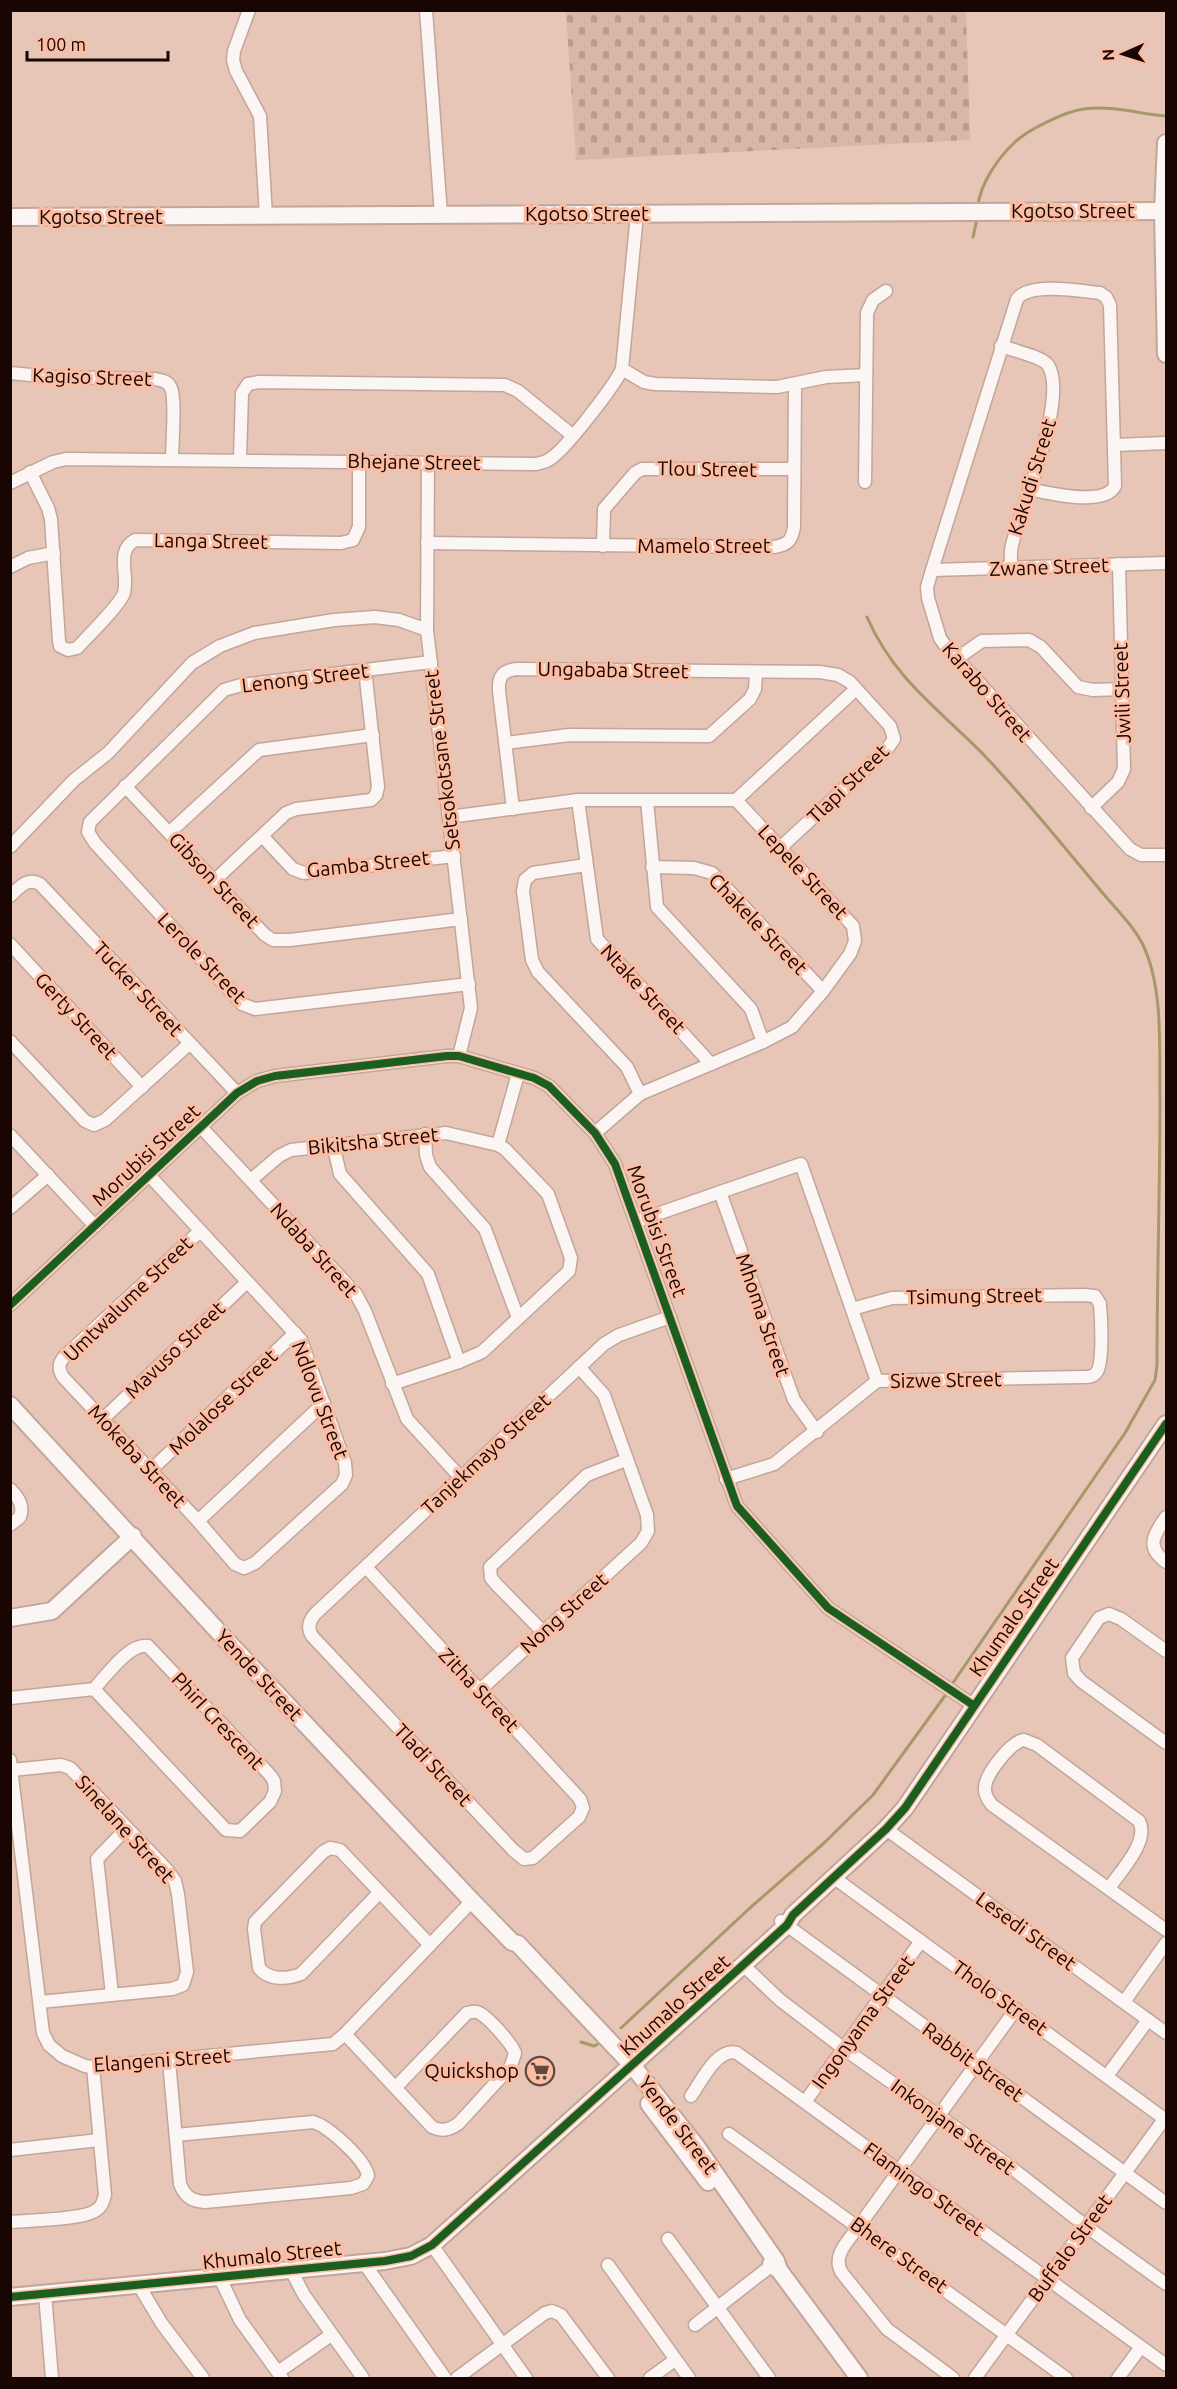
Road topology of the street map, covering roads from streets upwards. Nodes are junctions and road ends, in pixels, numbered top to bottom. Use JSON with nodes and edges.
{"nodes":[{"id":1,"x":249,"y":10,"type":"edge"},
{"id":2,"x":426,"y":10,"type":"edge"},
{"id":3,"x":1167,"y":143,"type":"edge"},
{"id":4,"x":1165,"y":211,"type":"edge"},
{"id":5,"x":637,"y":214,"type":"junction"},
{"id":6,"x":441,"y":215,"type":"junction"},
{"id":7,"x":266,"y":216,"type":"junction"},
{"id":8,"x":10,"y":217,"type":"edge"},
{"id":9,"x":886,"y":291,"type":"dead end"},
{"id":10,"x":1001,"y":346,"type":"junction"},
{"id":11,"x":1167,"y":354,"type":"edge"},
{"id":12,"x":622,"y":369,"type":"junction"},
{"id":13,"x":10,"y":373,"type":"edge"},
{"id":14,"x":866,"y":375,"type":"junction"},
{"id":15,"x":795,"y":385,"type":"junction"},
{"id":16,"x":572,"y":435,"type":"junction"},
{"id":17,"x":1167,"y":442,"type":"edge"},
{"id":18,"x":1115,"y":445,"type":"junction"},
{"id":19,"x":240,"y":459,"type":"junction"},
{"id":20,"x":172,"y":460,"type":"junction"},
{"id":21,"x":359,"y":460,"type":"junction"},
{"id":22,"x":429,"y":462,"type":"junction"},
{"id":23,"x":794,"y":470,"type":"junction"},
{"id":24,"x":30,"y":472,"type":"junction"},
{"id":25,"x":865,"y":482,"type":"dead end"},
{"id":26,"x":10,"y":483,"type":"edge"},
{"id":27,"x":1029,"y":489,"type":"junction"},
{"id":28,"x":427,"y":543,"type":"junction"},
{"id":29,"x":603,"y":546,"type":"junction"},
{"id":30,"x":54,"y":553,"type":"junction"},
{"id":31,"x":1167,"y":563,"type":"edge"},
{"id":32,"x":1119,"y":564,"type":"junction"},
{"id":33,"x":10,"y":567,"type":"edge"},
{"id":34,"x":1011,"y":568,"type":"junction"},
{"id":35,"x":932,"y":570,"type":"junction"},
{"id":36,"x":427,"y":630,"type":"junction"},
{"id":37,"x":956,"y":659,"type":"junction"},
{"id":38,"x":430,"y":662,"type":"junction"},
{"id":39,"x":365,"y":670,"type":"junction"},
{"id":40,"x":756,"y":672,"type":"junction"},
{"id":41,"x":856,"y":689,"type":"junction"},
{"id":42,"x":1122,"y":689,"type":"junction"},
{"id":43,"x":373,"y":735,"type":"junction"},
{"id":44,"x":506,"y":743,"type":"junction"},
{"id":45,"x":125,"y":786,"type":"junction"},
{"id":46,"x":578,"y":800,"type":"junction"},
{"id":47,"x":736,"y":800,"type":"junction"},
{"id":48,"x":647,"y":801,"type":"junction"},
{"id":49,"x":1091,"y":808,"type":"junction"},
{"id":50,"x":513,"y":809,"type":"junction"},
{"id":51,"x":449,"y":817,"type":"junction"},
{"id":52,"x":90,"y":822,"type":"joint"},
{"id":53,"x":170,"y":832,"type":"junction"},
{"id":54,"x":262,"y":836,"type":"junction"},
{"id":55,"x":10,"y":847,"type":"edge"},
{"id":56,"x":780,"y":848,"type":"junction"},
{"id":57,"x":1167,"y":855,"type":"edge"},
{"id":58,"x":454,"y":856,"type":"junction"},
{"id":59,"x":586,"y":865,"type":"junction"},
{"id":60,"x":652,"y":867,"type":"junction"},
{"id":61,"x":215,"y":880,"type":"junction"},
{"id":62,"x":10,"y":896,"type":"edge"},
{"id":63,"x":461,"y":919,"type":"junction"},
{"id":64,"x":10,"y":944,"type":"edge"},
{"id":65,"x":469,"y":984,"type":"junction"},
{"id":66,"x":823,"y":991,"type":"junction"},
{"id":67,"x":10,"y":1041,"type":"edge"},
{"id":68,"x":763,"y":1042,"type":"junction"},
{"id":69,"x":189,"y":1044,"type":"junction"},
{"id":70,"x":459,"y":1056,"type":"junction"},
{"id":71,"x":711,"y":1064,"type":"junction"},
{"id":72,"x":518,"y":1074,"type":"junction"},
{"id":73,"x":142,"y":1087,"type":"junction"},
{"id":74,"x":237,"y":1093,"type":"junction"},
{"id":75,"x":640,"y":1094,"type":"junction"},
{"id":76,"x":201,"y":1127,"type":"junction"},
{"id":77,"x":594,"y":1133,"type":"junction"},
{"id":78,"x":424,"y":1134,"type":"junction"},
{"id":79,"x":10,"y":1135,"type":"edge"},
{"id":80,"x":333,"y":1144,"type":"junction"},
{"id":81,"x":498,"y":1145,"type":"junction"},
{"id":82,"x":48,"y":1175,"type":"junction"},
{"id":83,"x":149,"y":1175,"type":"junction"},
{"id":84,"x":251,"y":1180,"type":"junction"},
{"id":85,"x":720,"y":1192,"type":"junction"},
{"id":86,"x":10,"y":1208,"type":"edge"},
{"id":87,"x":637,"y":1221,"type":"junction"},
{"id":88,"x":95,"y":1226,"type":"junction"},
{"id":89,"x":199,"y":1232,"type":"junction"},
{"id":90,"x":247,"y":1282,"type":"junction"},
{"id":91,"x":1098,"y":1299,"type":"joint"},
{"id":92,"x":10,"y":1305,"type":"edge"},
{"id":93,"x":852,"y":1309,"type":"junction"},
{"id":94,"x":670,"y":1317,"type":"junction"},
{"id":95,"x":518,"y":1318,"type":"junction"},
{"id":96,"x":295,"y":1333,"type":"junction"},
{"id":97,"x":459,"y":1362,"type":"junction"},
{"id":98,"x":579,"y":1367,"type":"junction"},
{"id":99,"x":59,"y":1369,"type":"joint"},
{"id":100,"x":877,"y":1381,"type":"junction"},
{"id":101,"x":392,"y":1384,"type":"junction"},
{"id":102,"x":324,"y":1403,"type":"junction"},
{"id":103,"x":10,"y":1405,"type":"edge"},
{"id":104,"x":103,"y":1419,"type":"junction"},
{"id":105,"x":1167,"y":1424,"type":"edge"},
{"id":106,"x":817,"y":1431,"type":"junction"},
{"id":107,"x":626,"y":1460,"type":"junction"},
{"id":108,"x":150,"y":1471,"type":"junction"},
{"id":109,"x":460,"y":1477,"type":"junction"},
{"id":110,"x":726,"y":1479,"type":"junction"},
{"id":111,"x":10,"y":1489,"type":"edge"},
{"id":112,"x":1167,"y":1517,"type":"edge"},
{"id":113,"x":198,"y":1521,"type":"junction"},
{"id":114,"x":10,"y":1525,"type":"edge"},
{"id":115,"x":133,"y":1536,"type":"junction"},
{"id":116,"x":1167,"y":1562,"type":"edge"},
{"id":117,"x":366,"y":1567,"type":"junction"},
{"id":118,"x":315,"y":1614,"type":"joint"},
{"id":119,"x":10,"y":1618,"type":"edge"},
{"id":120,"x":543,"y":1632,"type":"junction"},
{"id":121,"x":1167,"y":1651,"type":"edge"},
{"id":122,"x":94,"y":1689,"type":"junction"},
{"id":123,"x":480,"y":1690,"type":"junction"},
{"id":124,"x":10,"y":1698,"type":"edge"},
{"id":125,"x":973,"y":1705,"type":"junction"},
{"id":126,"x":1167,"y":1743,"type":"edge"},
{"id":127,"x":11,"y":1765,"type":"edge"},
{"id":128,"x":579,"y":1817,"type":"joint"},
{"id":129,"x":126,"y":1828,"type":"junction"},
{"id":130,"x":886,"y":1829,"type":"junction"},
{"id":131,"x":833,"y":1877,"type":"junction"},
{"id":132,"x":1109,"y":1888,"type":"junction"},
{"id":133,"x":379,"y":1893,"type":"junction"},
{"id":134,"x":472,"y":1900,"type":"junction"},
{"id":135,"x":786,"y":1920,"type":"junction"},
{"id":136,"x":1167,"y":1930,"type":"edge"},
{"id":137,"x":921,"y":1941,"type":"junction"},
{"id":138,"x":1167,"y":1943,"type":"edge"},
{"id":139,"x":429,"y":1944,"type":"junction"},
{"id":140,"x":743,"y":1965,"type":"junction"},
{"id":141,"x":112,"y":1994,"type":"junction"},
{"id":142,"x":881,"y":1995,"type":"junction"},
{"id":143,"x":40,"y":2002,"type":"junction"},
{"id":144,"x":1124,"y":2002,"type":"junction"},
{"id":145,"x":1016,"y":2009,"type":"junction"},
{"id":146,"x":1148,"y":2020,"type":"junction"},
{"id":147,"x":1167,"y":2033,"type":"edge"},
{"id":148,"x":345,"y":2034,"type":"junction"},
{"id":149,"x":652,"y":2046,"type":"junction"},
{"id":150,"x":843,"y":2048,"type":"junction"},
{"id":151,"x":169,"y":2061,"type":"junction"},
{"id":152,"x":626,"y":2065,"type":"junction"},
{"id":153,"x":976,"y":2065,"type":"junction"},
{"id":154,"x":93,"y":2067,"type":"junction"},
{"id":155,"x":1107,"y":2076,"type":"junction"},
{"id":156,"x":645,"y":2081,"type":"junction"},
{"id":157,"x":396,"y":2087,"type":"junction"},
{"id":158,"x":691,"y":2096,"type":"dead end"},
{"id":159,"x":805,"y":2102,"type":"junction"},
{"id":160,"x":938,"y":2117,"type":"junction"},
{"id":161,"x":1166,"y":2119,"type":"edge"},
{"id":162,"x":176,"y":2134,"type":"junction"},
{"id":163,"x":729,"y":2134,"type":"dead end"},
{"id":164,"x":99,"y":2140,"type":"junction"},
{"id":165,"x":10,"y":2150,"type":"edge"},
{"id":166,"x":900,"y":2172,"type":"junction"},
{"id":167,"x":1125,"y":2173,"type":"junction"},
{"id":168,"x":1167,"y":2203,"type":"edge"},
{"id":169,"x":10,"y":2222,"type":"edge"},
{"id":170,"x":859,"y":2226,"type":"junction"},
{"id":171,"x":1087,"y":2227,"type":"junction"},
{"id":172,"x":668,"y":2239,"type":"dead end"},
{"id":173,"x":427,"y":2247,"type":"junction"},
{"id":174,"x":364,"y":2263,"type":"junction"},
{"id":175,"x":608,"y":2265,"type":"dead end"},
{"id":176,"x":775,"y":2268,"type":"junction"},
{"id":177,"x":291,"y":2270,"type":"junction"},
{"id":178,"x":220,"y":2277,"type":"junction"},
{"id":179,"x":1048,"y":2279,"type":"junction"},
{"id":180,"x":1167,"y":2283,"type":"edge"},
{"id":181,"x":138,"y":2284,"type":"junction"},
{"id":182,"x":45,"y":2294,"type":"junction"},
{"id":183,"x":10,"y":2297,"type":"edge"},
{"id":184,"x":718,"y":2308,"type":"junction"},
{"id":185,"x":695,"y":2325,"type":"dead end"},
{"id":186,"x":1007,"y":2334,"type":"junction"},
{"id":187,"x":331,"y":2335,"type":"junction"},
{"id":188,"x":57,"y":2340,"type":"dead end"},
{"id":189,"x":502,"y":2346,"type":"junction"},
{"id":190,"x":1141,"y":2347,"type":"junction"},
{"id":191,"x":675,"y":2360,"type":"junction"},
{"id":192,"x":1167,"y":2365,"type":"edge"},
{"id":193,"x":280,"y":2375,"type":"edge"},
{"id":194,"x":52,"y":2379,"type":"edge"},
{"id":195,"x":61,"y":2379,"type":"edge"},
{"id":196,"x":202,"y":2379,"type":"edge"},
{"id":197,"x":363,"y":2379,"type":"edge"},
{"id":198,"x":445,"y":2379,"type":"edge"},
{"id":199,"x":457,"y":2379,"type":"edge"},
{"id":200,"x":526,"y":2379,"type":"edge"},
{"id":201,"x":608,"y":2379,"type":"edge"},
{"id":202,"x":650,"y":2379,"type":"edge"},
{"id":203,"x":688,"y":2379,"type":"edge"},
{"id":204,"x":769,"y":2379,"type":"edge"},
{"id":205,"x":859,"y":2379,"type":"edge"},
{"id":206,"x":953,"y":2379,"type":"edge"},
{"id":207,"x":975,"y":2379,"type":"edge"},
{"id":208,"x":1066,"y":2379,"type":"edge"},
{"id":209,"x":1118,"y":2379,"type":"edge"}],
"edges":[{"from":1,"to":7,"type":"street"},
{"from":2,"to":6,"type":"street"},
{"from":3,"to":4,"type":"street"},
{"from":4,"to":5,"type":"street","name":"Kgotso Street"},
{"from":4,"to":11,"type":"street"},
{"from":5,"to":6,"type":"street","name":"Kgotso Street"},
{"from":5,"to":12,"type":"street","name":"Bhejane Street"},
{"from":6,"to":7,"type":"street","name":"Kgotso Street"},
{"from":7,"to":8,"type":"street","name":"Kgotso Street"},
{"from":9,"to":14,"type":"street"},
{"from":10,"to":18,"type":"street","name":"Karabo Street"},
{"from":10,"to":27,"type":"street","name":"Kakudi Street"},
{"from":10,"to":35,"type":"street","name":"Karabo Street"},
{"from":12,"to":15,"type":"street"},
{"from":12,"to":16,"type":"street","name":"Bhejane Street"},
{"from":13,"to":20,"type":"street","name":"Kagiso Street"},
{"from":14,"to":15,"type":"street"},
{"from":14,"to":25,"type":"street"},
{"from":15,"to":23,"type":"street","name":"Mamelo Street"},
{"from":16,"to":19,"type":"street"},
{"from":16,"to":22,"type":"street","name":"Bhejane Street"},
{"from":17,"to":18,"type":"street"},
{"from":18,"to":27,"type":"street"},
{"from":19,"to":20,"type":"street","name":"Bhejane Street"},
{"from":19,"to":21,"type":"street","name":"Bhejane Street"},
{"from":20,"to":24,"type":"street","name":"Bhejane Street"},
{"from":21,"to":22,"type":"street","name":"Bhejane Street"},
{"from":21,"to":30,"type":"street","name":"Langa Street"},
{"from":22,"to":28,"type":"street","name":"Setsokotsane Street"},
{"from":23,"to":29,"type":"street","name":"Tlou Street"},
{"from":23,"to":29,"type":"street","name":"Mamelo Street"},
{"from":24,"to":26,"type":"street","name":"Bhejane Street"},
{"from":24,"to":30,"type":"street","name":"Langa Street"},
{"from":27,"to":34,"type":"street","name":"Kakudi Street"},
{"from":28,"to":29,"type":"street","name":"Mamelo Street"},
{"from":28,"to":36,"type":"street","name":"Setsokotsane Street"},
{"from":30,"to":33,"type":"street"},
{"from":31,"to":32,"type":"street","name":"Zwane Street"},
{"from":32,"to":34,"type":"street","name":"Zwane Street"},
{"from":32,"to":42,"type":"street","name":"Jwili Street"},
{"from":34,"to":35,"type":"street","name":"Zwane Street"},
{"from":35,"to":37,"type":"street","name":"Karabo Street"},
{"from":36,"to":38,"type":"street","name":"Setsokotsane Street"},
{"from":36,"to":55,"type":"street"},
{"from":37,"to":42,"type":"street"},
{"from":37,"to":49,"type":"street","name":"Karabo Street"},
{"from":38,"to":39,"type":"street","name":"Lenong Street"},
{"from":38,"to":51,"type":"street","name":"Setsokotsane Street"},
{"from":39,"to":43,"type":"street"},
{"from":39,"to":45,"type":"street","name":"Lenong Street"},
{"from":40,"to":41,"type":"street","name":"Ungababa Street"},
{"from":40,"to":44,"type":"street"},
{"from":40,"to":44,"type":"street","name":"Ungababa Street"},
{"from":41,"to":47,"type":"street"},
{"from":41,"to":56,"type":"street","name":"Tlapi Street"},
{"from":42,"to":49,"type":"street","name":"Jwili Street"},
{"from":43,"to":53,"type":"street"},
{"from":43,"to":54,"type":"street"},
{"from":44,"to":50,"type":"street","name":"Ungababa Street"},
{"from":45,"to":52,"type":"street","name":"Lenong Street"},
{"from":45,"to":53,"type":"street","name":"Gibson Street"},
{"from":46,"to":48,"type":"street"},
{"from":46,"to":50,"type":"street"},
{"from":46,"to":59,"type":"street","name":"Ntake Street"},
{"from":47,"to":48,"type":"street"},
{"from":47,"to":56,"type":"street","name":"Lepele Street"},
{"from":48,"to":60,"type":"street"},
{"from":49,"to":57,"type":"street","name":"Karabo Street"},
{"from":50,"to":51,"type":"street"},
{"from":51,"to":58,"type":"street","name":"Setsokotsane Street"},
{"from":52,"to":65,"type":"street","name":"Lerole Street"},
{"from":53,"to":61,"type":"street","name":"Gibson Street"},
{"from":54,"to":58,"type":"street","name":"Gamba Street"},
{"from":54,"to":61,"type":"street"},
{"from":56,"to":66,"type":"street","name":"Lepele Street"},
{"from":58,"to":63,"type":"street","name":"Setsokotsane Street"},
{"from":59,"to":71,"type":"street","name":"Ntake Street"},
{"from":59,"to":75,"type":"street"},
{"from":60,"to":66,"type":"street","name":"Chakele Street"},
{"from":60,"to":68,"type":"street"},
{"from":61,"to":63,"type":"street","name":"Gibson Street"},
{"from":62,"to":69,"type":"street","name":"Tucker Street"},
{"from":63,"to":65,"type":"street","name":"Setsokotsane Street"},
{"from":64,"to":73,"type":"street","name":"Gerty Street"},
{"from":65,"to":70,"type":"street","name":"Setsokotsane Street"},
{"from":66,"to":68,"type":"street","name":"Lepele Street"},
{"from":67,"to":73,"type":"street"},
{"from":68,"to":71,"type":"street","name":"Lepele Street"},
{"from":69,"to":73,"type":"street"},
{"from":69,"to":74,"type":"street","name":"Tucker Street"},
{"from":70,"to":72,"type":"street","name":"Morubisi Street"},
{"from":70,"to":74,"type":"street","name":"Morubisi Street"},
{"from":71,"to":75,"type":"street","name":"Lepele Street"},
{"from":72,"to":77,"type":"street","name":"Morubisi Street"},
{"from":72,"to":81,"type":"street"},
{"from":74,"to":76,"type":"street","name":"Morubisi Street"},
{"from":75,"to":77,"type":"street","name":"Lepele Street"},
{"from":76,"to":83,"type":"street","name":"Morubisi Street"},
{"from":76,"to":84,"type":"street","name":"Ndaba Street"},
{"from":77,"to":87,"type":"street","name":"Morubisi Street"},
{"from":78,"to":80,"type":"street","name":"Bikitsha Street"},
{"from":78,"to":81,"type":"street","name":"Bikitsha Street"},
{"from":78,"to":95,"type":"street"},
{"from":79,"to":82,"type":"street"},
{"from":80,"to":84,"type":"street","name":"Bikitsha Street"},
{"from":80,"to":97,"type":"street"},
{"from":81,"to":95,"type":"street","name":"Bikitsha Street"},
{"from":82,"to":86,"type":"street"},
{"from":82,"to":88,"type":"street"},
{"from":83,"to":88,"type":"street","name":"Morubisi Street"},
{"from":83,"to":89,"type":"street","name":"Ndlovu Street"},
{"from":84,"to":101,"type":"street","name":"Ndaba Street"},
{"from":85,"to":87,"type":"street"},
{"from":85,"to":93,"type":"street","name":"Sizwe Street"},
{"from":85,"to":106,"type":"street","name":"Mhoma Street"},
{"from":87,"to":94,"type":"street","name":"Morubisi Street"},
{"from":88,"to":92,"type":"street","name":"Morubisi Street"},
{"from":89,"to":90,"type":"street","name":"Ndlovu Street"},
{"from":89,"to":99,"type":"street","name":"Umtwalume Street"},
{"from":90,"to":96,"type":"street","name":"Ndlovu Street"},
{"from":90,"to":104,"type":"street","name":"Mavuso Street"},
{"from":91,"to":93,"type":"street","name":"Tsimung Street"},
{"from":91,"to":100,"type":"street","name":"Sizwe Street"},
{"from":93,"to":100,"type":"street","name":"Sizwe Street"},
{"from":94,"to":98,"type":"street","name":"Tanjekmayo Street"},
{"from":94,"to":110,"type":"street","name":"Morubisi Street"},
{"from":95,"to":97,"type":"street","name":"Bikitsha Street"},
{"from":96,"to":102,"type":"street","name":"Ndlovu Street"},
{"from":96,"to":108,"type":"street","name":"Molalose Street"},
{"from":97,"to":101,"type":"street","name":"Bikitsha Street"},
{"from":98,"to":107,"type":"street"},
{"from":98,"to":109,"type":"street","name":"Tanjekmayo Street"},
{"from":99,"to":104,"type":"street","name":"Mokeba Street"},
{"from":100,"to":106,"type":"street"},
{"from":101,"to":109,"type":"street","name":"Ndaba Street"},
{"from":102,"to":113,"type":"street","name":"Mokeba Street"},
{"from":102,"to":113,"type":"street","name":"Ndlovu Street"},
{"from":103,"to":115,"type":"street","name":"Yende Street"},
{"from":104,"to":108,"type":"street","name":"Mokeba Street"},
{"from":105,"to":125,"type":"street","name":"Khumalo Street"},
{"from":106,"to":110,"type":"street"},
{"from":107,"to":120,"type":"street","name":"Nong Street"},
{"from":107,"to":120,"type":"street"},
{"from":108,"to":113,"type":"street","name":"Mokeba Street"},
{"from":109,"to":117,"type":"street","name":"Tanjekmayo Street"},
{"from":110,"to":125,"type":"street","name":"Morubisi Street"},
{"from":111,"to":114,"type":"street"},
{"from":112,"to":116,"type":"street"},
{"from":115,"to":119,"type":"street"},
{"from":115,"to":134,"type":"street","name":"Yende Street"},
{"from":117,"to":118,"type":"street","name":"Tanjekmayo Street"},
{"from":117,"to":123,"type":"street","name":"Zitha Street"},
{"from":118,"to":128,"type":"street","name":"Tladi Street"},
{"from":120,"to":123,"type":"street","name":"Nong Street"},
{"from":121,"to":126,"type":"street"},
{"from":122,"to":122,"type":"street","name":"PhirI Crescent"},
{"from":122,"to":124,"type":"street"},
{"from":123,"to":128,"type":"street","name":"Zitha Street"},
{"from":125,"to":130,"type":"street","name":"Khumalo Street"},
{"from":127,"to":129,"type":"street","name":"Sinelane Street"},
{"from":127,"to":143,"type":"street","name":"Elangeni Street"},
{"from":129,"to":141,"type":"street"},
{"from":129,"to":141,"type":"street","name":"Sinelane Street"},
{"from":130,"to":131,"type":"street","name":"Khumalo Street"},
{"from":130,"to":144,"type":"street","name":"Lesedi Street"},
{"from":131,"to":135,"type":"street","name":"Khumalo Street"},
{"from":131,"to":137,"type":"street","name":"Tholo Street"},
{"from":132,"to":132,"type":"street"},
{"from":132,"to":136,"type":"street"},
{"from":133,"to":133,"type":"street"},
{"from":133,"to":139,"type":"street"},
{"from":134,"to":139,"type":"street","name":"Elangeni Street"},
{"from":134,"to":152,"type":"street","name":"Yende Street"},
{"from":135,"to":140,"type":"street","name":"Khumalo Street"},
{"from":135,"to":142,"type":"street","name":"Rabbit Street"},
{"from":135,"to":152,"type":"street","name":"Khumalo Street"},
{"from":137,"to":142,"type":"street","name":"Ingonyama Street"},
{"from":137,"to":145,"type":"street","name":"Tholo Street"},
{"from":138,"to":144,"type":"street"},
{"from":139,"to":148,"type":"street","name":"Elangeni Street"},
{"from":140,"to":149,"type":"street","name":"Khumalo Street"},
{"from":140,"to":150,"type":"street","name":"Inkonjane Street"},
{"from":141,"to":143,"type":"street","name":"Sinelane Street"},
{"from":142,"to":150,"type":"street","name":"Ingonyama Street"},
{"from":142,"to":153,"type":"street","name":"Rabbit Street"},
{"from":143,"to":154,"type":"street","name":"Elangeni Street"},
{"from":144,"to":146,"type":"street","name":"Lesedi Street"},
{"from":145,"to":153,"type":"street"},
{"from":145,"to":155,"type":"street","name":"Tholo Street"},
{"from":146,"to":147,"type":"street","name":"Lesedi Street"},
{"from":146,"to":155,"type":"street"},
{"from":148,"to":151,"type":"street","name":"Elangeni Street"},
{"from":148,"to":157,"type":"street"},
{"from":149,"to":152,"type":"street","name":"Khumalo Street"},
{"from":149,"to":156,"type":"street"},
{"from":150,"to":159,"type":"street","name":"Ingonyama Street"},
{"from":150,"to":160,"type":"street","name":"Inkonjane Street"},
{"from":151,"to":154,"type":"street","name":"Elangeni Street"},
{"from":151,"to":162,"type":"street"},
{"from":152,"to":156,"type":"street","name":"Yende Street"},
{"from":152,"to":173,"type":"street","name":"Khumalo Street"},
{"from":152,"to":176,"type":"street","name":"Yende Street"},
{"from":153,"to":160,"type":"street"},
{"from":153,"to":167,"type":"street","name":"Rabbit Street"},
{"from":154,"to":164,"type":"street"},
{"from":155,"to":161,"type":"street","name":"Tholo Street"},
{"from":156,"to":176,"type":"street","name":"Yende Street"},
{"from":157,"to":157,"type":"street"},
{"from":158,"to":159,"type":"street","name":"Flamingo Street"},
{"from":159,"to":166,"type":"street","name":"Flamingo Street"},
{"from":160,"to":166,"type":"street"},
{"from":160,"to":171,"type":"street","name":"Inkonjane Street"},
{"from":161,"to":167,"type":"street","name":"Buffalo Street"},
{"from":162,"to":162,"type":"street"},
{"from":163,"to":170,"type":"street","name":"Bhere Street"},
{"from":164,"to":165,"type":"street"},
{"from":164,"to":169,"type":"street"},
{"from":166,"to":170,"type":"street"},
{"from":166,"to":179,"type":"street","name":"Flamingo Street"},
{"from":167,"to":168,"type":"street","name":"Rabbit Street"},
{"from":167,"to":171,"type":"street","name":"Buffalo Street"},
{"from":170,"to":186,"type":"street","name":"Bhere Street"},
{"from":170,"to":206,"type":"street"},
{"from":171,"to":179,"type":"street","name":"Buffalo Street"},
{"from":171,"to":180,"type":"street","name":"Inkonjane Street"},
{"from":172,"to":184,"type":"street"},
{"from":173,"to":174,"type":"street","name":"Khumalo Street"},
{"from":173,"to":189,"type":"street"},
{"from":174,"to":177,"type":"street","name":"Khumalo Street"},
{"from":174,"to":198,"type":"street"},
{"from":175,"to":191,"type":"street"},
{"from":176,"to":184,"type":"street"},
{"from":176,"to":205,"type":"street","name":"Yende Street"},
{"from":177,"to":178,"type":"street","name":"Khumalo Street"},
{"from":177,"to":187,"type":"street"},
{"from":178,"to":181,"type":"street","name":"Khumalo Street"},
{"from":178,"to":193,"type":"street"},
{"from":179,"to":186,"type":"street","name":"Buffalo Street"},
{"from":179,"to":190,"type":"street","name":"Flamingo Street"},
{"from":181,"to":182,"type":"street","name":"Khumalo Street"},
{"from":181,"to":196,"type":"street"},
{"from":182,"to":183,"type":"street","name":"Khumalo Street"},
{"from":182,"to":194,"type":"street"},
{"from":184,"to":185,"type":"street"},
{"from":184,"to":204,"type":"street"},
{"from":186,"to":207,"type":"street","name":"Buffalo Street"},
{"from":186,"to":208,"type":"street","name":"Bhere Street"},
{"from":187,"to":193,"type":"street"},
{"from":187,"to":197,"type":"street"},
{"from":188,"to":195,"type":"street"},
{"from":189,"to":199,"type":"street"},
{"from":189,"to":200,"type":"street"},
{"from":189,"to":201,"type":"street"},
{"from":190,"to":192,"type":"street","name":"Flamingo Street"},
{"from":190,"to":209,"type":"street"},
{"from":191,"to":202,"type":"street"},
{"from":191,"to":203,"type":"street"}]}
